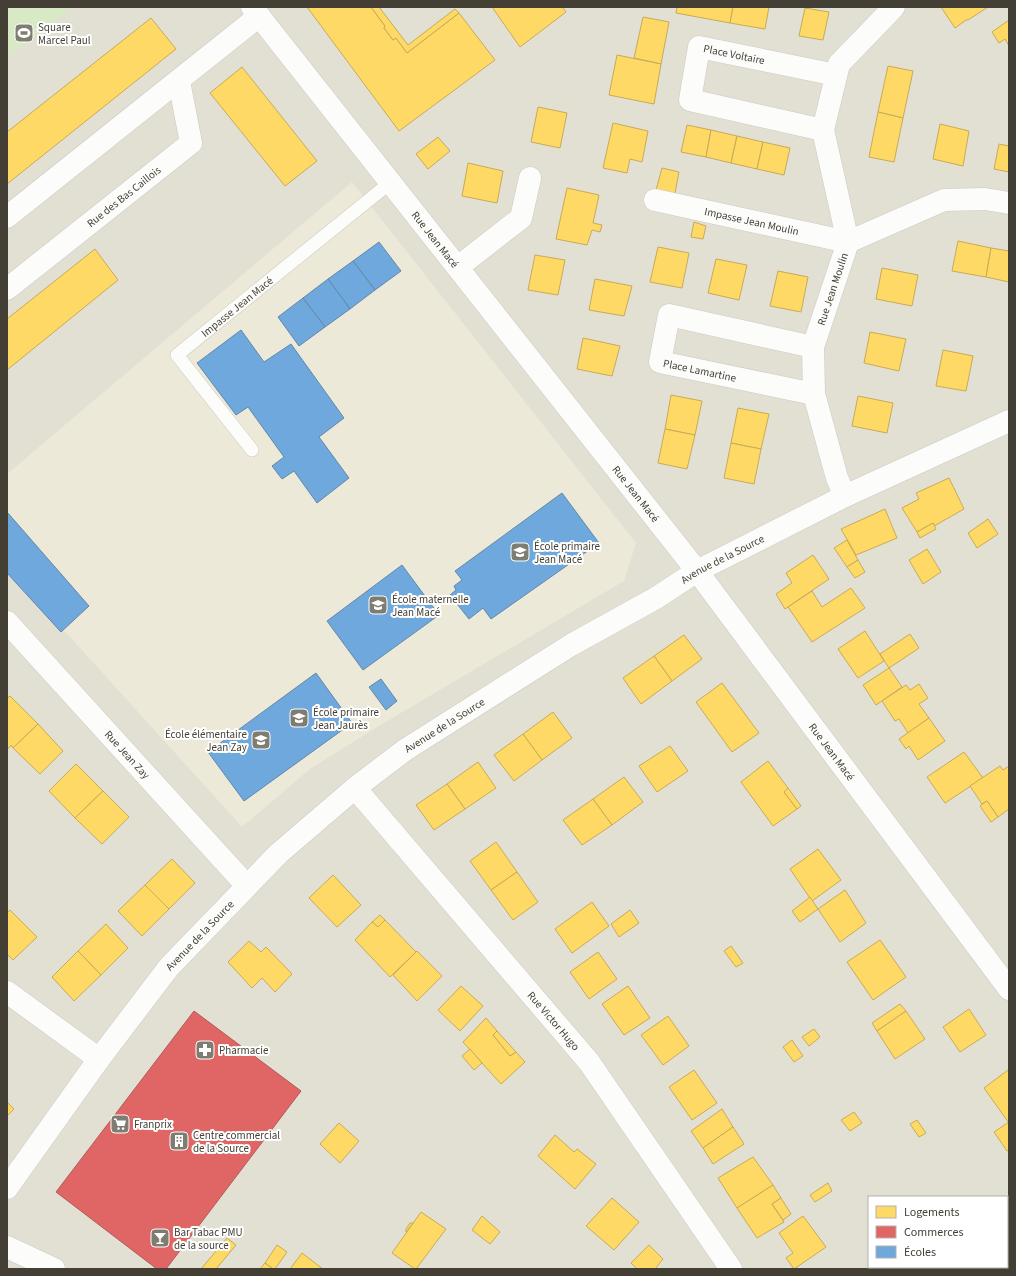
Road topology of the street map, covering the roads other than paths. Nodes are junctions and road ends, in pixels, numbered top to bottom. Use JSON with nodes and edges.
{"nodes":[{"id":1,"x":894,"y":7,"type":"edge"},
{"id":2,"x":256,"y":11,"type":"edge"},
{"id":3,"x":836,"y":75,"type":"junction"},
{"id":4,"x":179,"y":81,"type":"junction"},
{"id":5,"x":823,"y":130,"type":"junction"},
{"id":6,"x":530,"y":178,"type":"dead end"},
{"id":7,"x":391,"y":182,"type":"junction"},
{"id":8,"x":655,"y":200,"type":"dead end"},
{"id":9,"x":1009,"y":203,"type":"edge"},
{"id":10,"x":7,"y":217,"type":"edge"},
{"id":11,"x":848,"y":242,"type":"junction"},
{"id":12,"x":458,"y":267,"type":"junction"},
{"id":13,"x":7,"y":289,"type":"edge"},
{"id":14,"x":813,"y":347,"type":"junction"},
{"id":15,"x":814,"y":394,"type":"junction"},
{"id":16,"x":1009,"y":421,"type":"edge"},
{"id":17,"x":252,"y":450,"type":"dead end"},
{"id":18,"x":845,"y":496,"type":"junction"},
{"id":19,"x":697,"y":571,"type":"junction"},
{"id":20,"x":7,"y":622,"type":"edge"},
{"id":21,"x":355,"y":788,"type":"junction"},
{"id":22,"x":247,"y":886,"type":"junction"},
{"id":23,"x":1009,"y":989,"type":"edge"},
{"id":24,"x":7,"y":992,"type":"edge"},
{"id":25,"x":99,"y":1059,"type":"junction"},
{"id":26,"x":7,"y":1188,"type":"edge"},
{"id":27,"x":7,"y":1247,"type":"edge"},
{"id":28,"x":54,"y":1269,"type":"edge"},
{"id":29,"x":731,"y":1269,"type":"edge"}],
"edges":[{"from":1,"to":3,"type":"street","name":"Rue Jean Moulin"},
{"from":2,"to":4,"type":"street"},
{"from":2,"to":7,"type":"street","name":"Rue Jean Macé"},
{"from":3,"to":5,"type":"street","name":"Rue Jean Moulin"},
{"from":3,"to":5,"type":"street","name":"Place Voltaire"},
{"from":4,"to":10,"type":"street"},
{"from":4,"to":13,"type":"street","name":"Rue des Bas Caillois"},
{"from":5,"to":11,"type":"street","name":"Rue Jean Moulin"},
{"from":6,"to":12,"type":"street"},
{"from":7,"to":12,"type":"street","name":"Rue Jean Macé"},
{"from":7,"to":17,"type":"lane","name":"Impasse Jean Macé"},
{"from":8,"to":11,"type":"street","name":"Impasse Jean Moulin"},
{"from":9,"to":11,"type":"street"},
{"from":11,"to":14,"type":"street","name":"Rue Jean Moulin"},
{"from":12,"to":19,"type":"street","name":"Rue Jean Macé"},
{"from":14,"to":15,"type":"street","name":"Rue Jean Moulin"},
{"from":14,"to":15,"type":"street","name":"Place Lamartine"},
{"from":15,"to":18,"type":"street","name":"Rue Jean Moulin"},
{"from":16,"to":18,"type":"street","name":"Avenue de la Source"},
{"from":18,"to":19,"type":"street","name":"Avenue de la Source"},
{"from":19,"to":21,"type":"street","name":"Avenue de la Source"},
{"from":19,"to":23,"type":"street","name":"Rue Jean Macé"},
{"from":20,"to":22,"type":"street","name":"Rue Jean Zay"},
{"from":21,"to":22,"type":"street","name":"Avenue de la Source"},
{"from":21,"to":29,"type":"street","name":"Rue Victor Hugo"},
{"from":22,"to":25,"type":"street","name":"Avenue de la Source"},
{"from":24,"to":25,"type":"street"},
{"from":25,"to":26,"type":"street","name":"Avenue de la Source"},
{"from":27,"to":28,"type":"street"}]}
